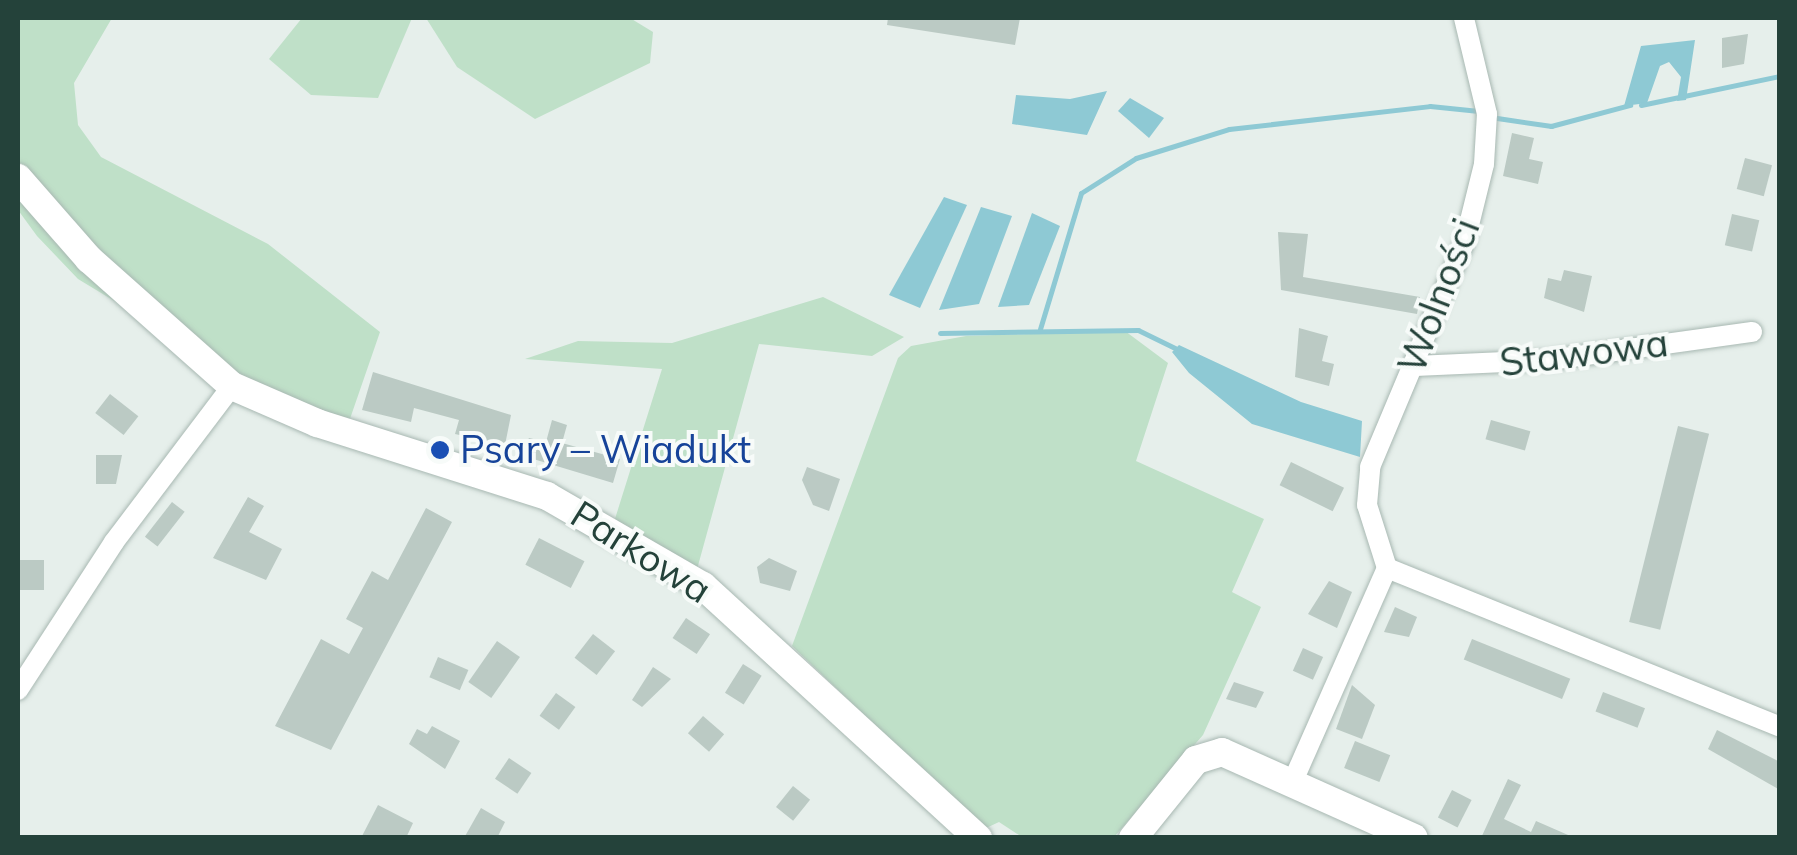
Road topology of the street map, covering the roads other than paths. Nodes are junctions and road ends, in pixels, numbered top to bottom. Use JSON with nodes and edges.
{"nodes":[{"id":1,"x":1464,"y":18,"type":"edge"},
{"id":2,"x":18,"y":178,"type":"edge"},
{"id":3,"x":1752,"y":332,"type":"dead end"},
{"id":4,"x":1415,"y":366,"type":"junction"},
{"id":5,"x":232,"y":386,"type":"junction"},
{"id":6,"x":1387,"y":568,"type":"junction"},
{"id":7,"x":18,"y":690,"type":"edge"},
{"id":8,"x":1780,"y":727,"type":"edge"},
{"id":9,"x":1293,"y":782,"type":"junction"},
{"id":10,"x":978,"y":838,"type":"edge"},
{"id":11,"x":1133,"y":838,"type":"edge"},
{"id":12,"x":1414,"y":838,"type":"edge"}],
"edges":[{"from":1,"to":4,"type":"street","name":"Wolności"},
{"from":2,"to":5,"type":"street","name":"Parkowa"},
{"from":3,"to":4,"type":"street","name":"Stawowa"},
{"from":4,"to":6,"type":"street","name":"Wolności"},
{"from":5,"to":7,"type":"street"},
{"from":5,"to":10,"type":"street","name":"Parkowa"},
{"from":6,"to":8,"type":"street"},
{"from":6,"to":9,"type":"street"},
{"from":9,"to":11,"type":"street"},
{"from":9,"to":12,"type":"street"}]}
